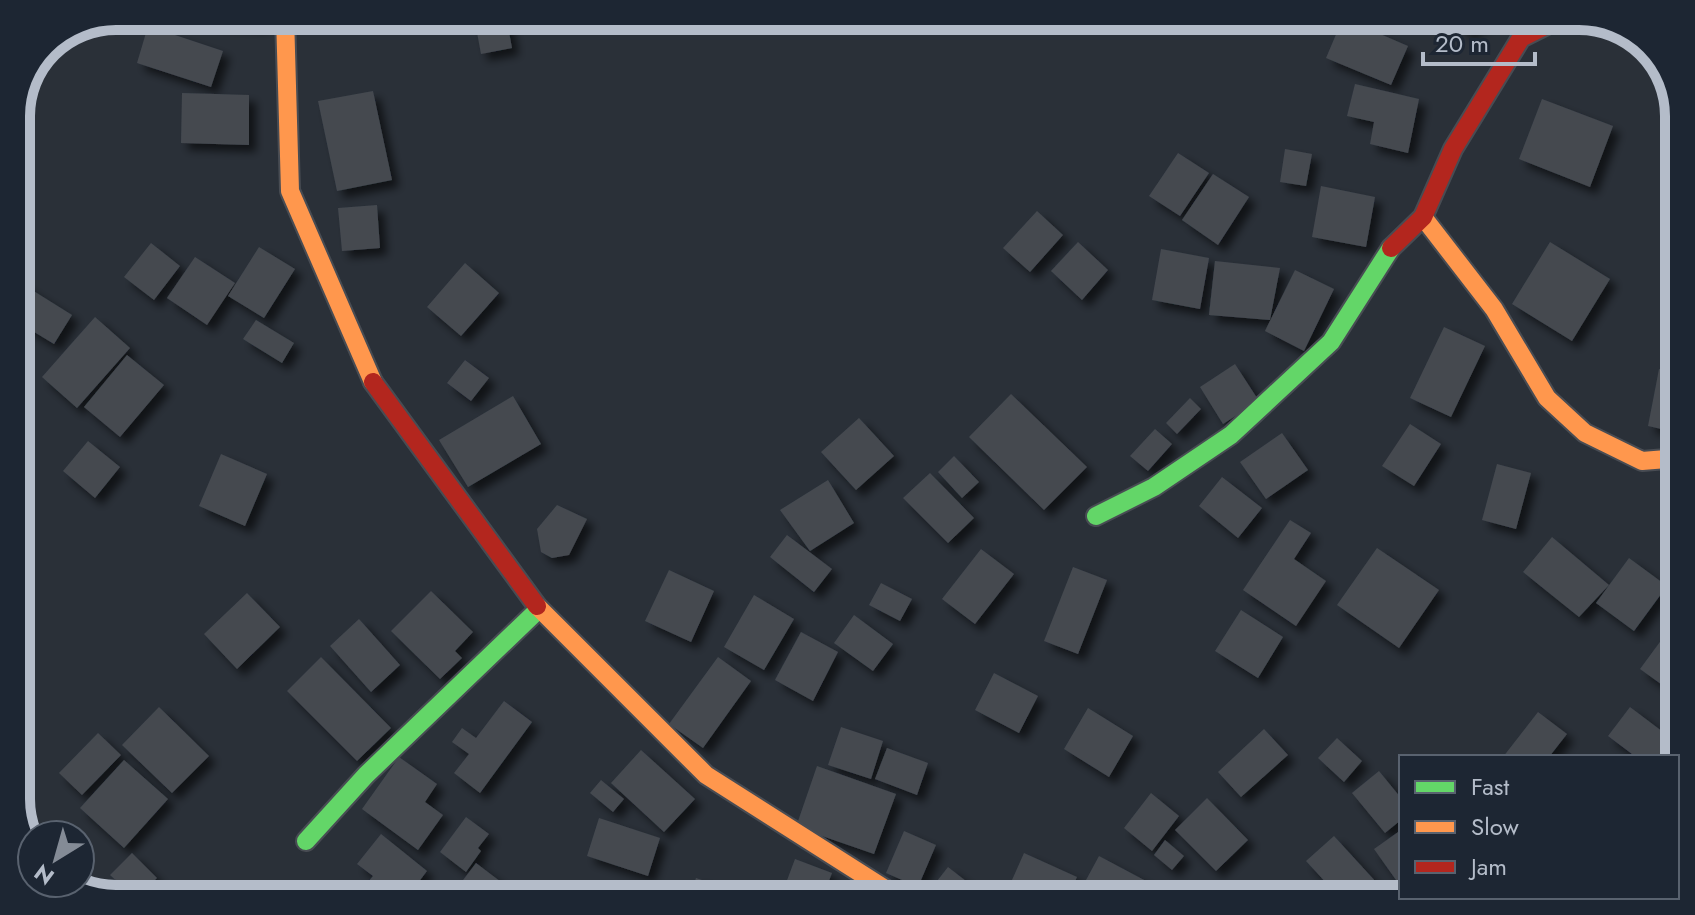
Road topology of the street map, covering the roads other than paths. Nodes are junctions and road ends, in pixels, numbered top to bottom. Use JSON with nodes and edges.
{"nodes":[{"id":1,"x":285,"y":30,"type":"edge"},
{"id":2,"x":1537,"y":30,"type":"edge"},
{"id":3,"x":1423,"y":217,"type":"junction"},
{"id":4,"x":1665,"y":459,"type":"edge"},
{"id":5,"x":1096,"y":516,"type":"dead end"},
{"id":6,"x":539,"y":609,"type":"junction"},
{"id":7,"x":306,"y":841,"type":"dead end"},
{"id":8,"x":879,"y":885,"type":"edge"}],
"edges":[{"from":1,"to":6,"type":"street"},
{"from":2,"to":3,"type":"street"},
{"from":3,"to":4,"type":"street"},
{"from":3,"to":5,"type":"street"},
{"from":6,"to":7,"type":"street"},
{"from":6,"to":8,"type":"street"}]}
